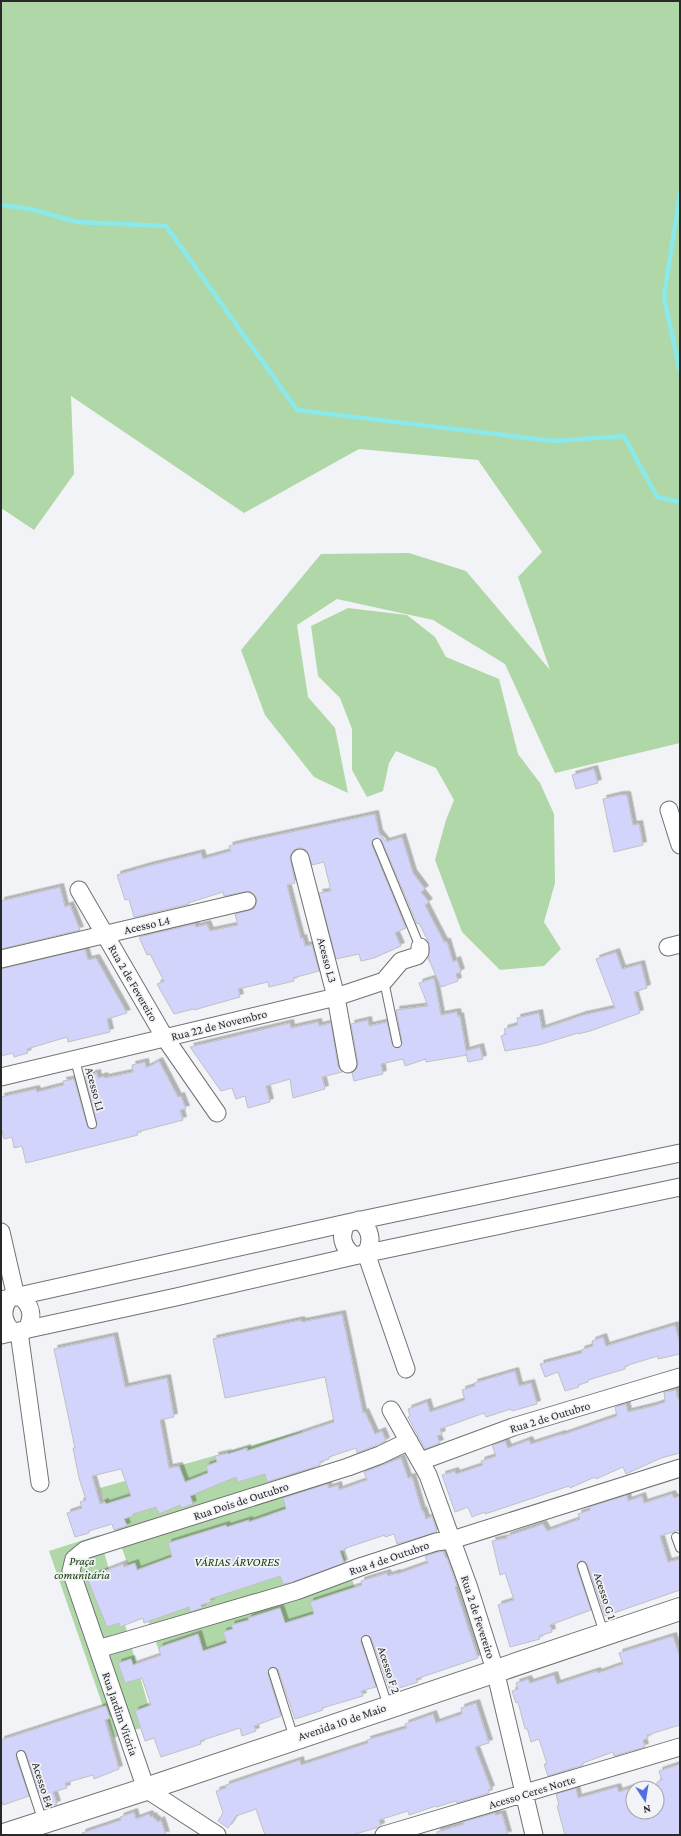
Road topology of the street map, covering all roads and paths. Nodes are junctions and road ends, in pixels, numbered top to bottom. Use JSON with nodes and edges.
{"nodes":[{"id":1,"x":669,"y":810,"type":"dead end"},
{"id":2,"x":377,"y":843,"type":"dead end"},
{"id":3,"x":680,"y":845,"type":"edge"},
{"id":4,"x":300,"y":858,"type":"dead end"},
{"id":5,"x":79,"y":890,"type":"dead end"},
{"id":6,"x":247,"y":901,"type":"dead end"},
{"id":7,"x":106,"y":934,"type":"junction"},
{"id":8,"x":420,"y":947,"type":"joint"},
{"id":9,"x":1,"y":959,"type":"edge"},
{"id":10,"x":384,"y":981,"type":"junction"},
{"id":11,"x":336,"y":997,"type":"junction"},
{"id":12,"x":165,"y":1038,"type":"junction"},
{"id":13,"x":397,"y":1043,"type":"dead end"},
{"id":14,"x":75,"y":1060,"type":"junction"},
{"id":15,"x":348,"y":1064,"type":"dead end"},
{"id":16,"x":1,"y":1077,"type":"edge"},
{"id":17,"x":218,"y":1113,"type":"dead end"},
{"id":18,"x":92,"y":1124,"type":"dead end"},
{"id":19,"x":680,"y":1152,"type":"edge"},
{"id":20,"x":680,"y":1187,"type":"edge"},
{"id":21,"x":353,"y":1221,"type":"junction"},
{"id":22,"x":1,"y":1232,"type":"edge"},
{"id":23,"x":360,"y":1255,"type":"junction"},
{"id":24,"x":12,"y":1298,"type":"edge"},
{"id":25,"x":15,"y":1332,"type":"edge"},
{"id":26,"x":406,"y":1369,"type":"dead end"},
{"id":27,"x":680,"y":1377,"type":"edge"},
{"id":28,"x":391,"y":1410,"type":"dead end"},
{"id":29,"x":409,"y":1441,"type":"junction"},
{"id":30,"x":421,"y":1461,"type":"junction"},
{"id":31,"x":680,"y":1468,"type":"edge"},
{"id":32,"x":40,"y":1483,"type":"dead end"},
{"id":33,"x":676,"y":1537,"type":"dead end"},
{"id":34,"x":452,"y":1540,"type":"junction"},
{"id":35,"x":680,"y":1548,"type":"edge"},
{"id":36,"x":74,"y":1559,"type":"joint"},
{"id":37,"x":582,"y":1566,"type":"dead end"},
{"id":38,"x":680,"y":1609,"type":"edge"},
{"id":39,"x":604,"y":1634,"type":"junction"},
{"id":40,"x":366,"y":1640,"type":"dead end"},
{"id":41,"x":98,"y":1649,"type":"junction"},
{"id":42,"x":495,"y":1670,"type":"junction"},
{"id":43,"x":273,"y":1672,"type":"dead end"},
{"id":44,"x":388,"y":1707,"type":"junction"},
{"id":45,"x":295,"y":1738,"type":"junction"},
{"id":46,"x":680,"y":1747,"type":"edge"},
{"id":47,"x":21,"y":1755,"type":"dead end"},
{"id":48,"x":146,"y":1789,"type":"junction"},
{"id":49,"x":524,"y":1794,"type":"junction"},
{"id":50,"x":43,"y":1822,"type":"junction"},
{"id":51,"x":4,"y":1835,"type":"edge"},
{"id":52,"x":217,"y":1835,"type":"edge"},
{"id":53,"x":384,"y":1835,"type":"edge"},
{"id":54,"x":534,"y":1835,"type":"edge"}],
"edges":[{"from":1,"to":3,"type":"street"},
{"from":2,"to":8,"type":"lane"},
{"from":4,"to":11,"type":"street","name":"Acesso L3"},
{"from":5,"to":7,"type":"street","name":"Rua 2 de Fevereiro"},
{"from":6,"to":7,"type":"street","name":"Acesso L4"},
{"from":7,"to":9,"type":"street","name":"Acesso L4"},
{"from":7,"to":12,"type":"street","name":"Rua 2 de Fevereiro"},
{"from":8,"to":10,"type":"street"},
{"from":10,"to":11,"type":"street","name":"Rua 22 de Novembro"},
{"from":10,"to":13,"type":"lane"},
{"from":11,"to":12,"type":"street","name":"Rua 22 de Novembro"},
{"from":11,"to":15,"type":"street","name":"Acesso L3"},
{"from":12,"to":14,"type":"street","name":"Rua 22 de Novembro"},
{"from":12,"to":17,"type":"street","name":"Rua 2 de Fevereiro"},
{"from":14,"to":16,"type":"street","name":"Rua 22 de Novembro"},
{"from":14,"to":18,"type":"lane","name":"Acesso L1"},
{"from":19,"to":21,"type":"street"},
{"from":20,"to":23,"type":"street"},
{"from":21,"to":23,"type":"street"},
{"from":21,"to":23,"type":"street"},
{"from":21,"to":24,"type":"street"},
{"from":22,"to":24,"type":"street"},
{"from":23,"to":25,"type":"street"},
{"from":23,"to":26,"type":"street"},
{"from":24,"to":25,"type":"street"},
{"from":24,"to":25,"type":"street"},
{"from":25,"to":32,"type":"street"},
{"from":27,"to":30,"type":"street","name":"Rua 2 de Outubro"},
{"from":28,"to":29,"type":"street","name":"Rua 2 de Fevereiro"},
{"from":29,"to":30,"type":"street","name":"Rua 2 de Fevereiro"},
{"from":29,"to":36,"type":"street","name":"Rua Dois de Outubro"},
{"from":30,"to":34,"type":"street","name":"Rua 2 de Fevereiro"},
{"from":31,"to":34,"type":"street","name":"Rua 4 de Outubro"},
{"from":33,"to":35,"type":"lane"},
{"from":34,"to":41,"type":"street","name":"Rua 4 de Outubro"},
{"from":34,"to":42,"type":"street","name":"Rua 2 de Fevereiro"},
{"from":36,"to":41,"type":"street","name":"Rua Jardim Vitória"},
{"from":37,"to":39,"type":"lane","name":"Acesso G 1"},
{"from":38,"to":39,"type":"street","name":"Avenida 10 de Maio"},
{"from":39,"to":42,"type":"street","name":"Avenida 10 de Maio"},
{"from":40,"to":44,"type":"lane","name":"Acesso F 2"},
{"from":41,"to":48,"type":"street","name":"Rua Jardim Vitória"},
{"from":42,"to":44,"type":"street","name":"Avenida 10 de Maio"},
{"from":42,"to":49,"type":"street","name":"Rua 2 de Fevereiro"},
{"from":43,"to":45,"type":"lane"},
{"from":44,"to":45,"type":"street","name":"Avenida 10 de Maio"},
{"from":45,"to":48,"type":"street","name":"Avenida 10 de Maio"},
{"from":46,"to":49,"type":"street","name":"Acesso Ceres Norte"},
{"from":47,"to":50,"type":"lane","name":"Acesso E4"},
{"from":48,"to":50,"type":"street","name":"Avenida 10 de Maio"},
{"from":48,"to":52,"type":"street"},
{"from":49,"to":53,"type":"street","name":"Acesso Ceres Norte"},
{"from":49,"to":54,"type":"street","name":"Rua 2 de Fevereiro"},
{"from":50,"to":51,"type":"street","name":"Avenida 10 de Maio"}]}
